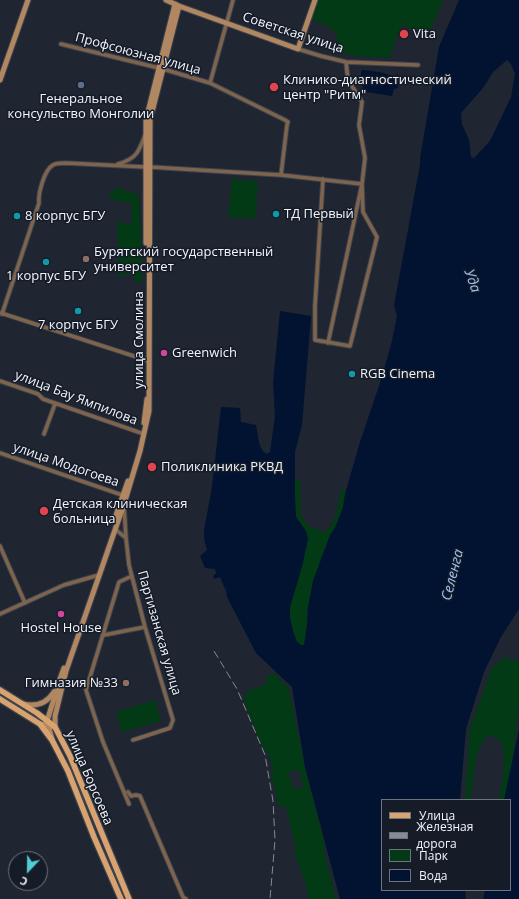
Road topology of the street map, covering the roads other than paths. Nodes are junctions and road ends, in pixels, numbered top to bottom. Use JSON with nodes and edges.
{"nodes":[{"id":1,"x":28,"y":0,"type":"edge"},
{"id":2,"x":166,"y":0,"type":"edge"},
{"id":3,"x":180,"y":0,"type":"edge"},
{"id":4,"x":233,"y":0,"type":"edge"},
{"id":5,"x":315,"y":0,"type":"edge"},
{"id":6,"x":177,"y":5,"type":"junction"},
{"id":7,"x":226,"y":23,"type":"junction"},
{"id":8,"x":61,"y":44,"type":"dead end"},
{"id":9,"x":298,"y":49,"type":"junction"},
{"id":10,"x":346,"y":62,"type":"junction"},
{"id":11,"x":418,"y":65,"type":"dead end"},
{"id":12,"x":161,"y":68,"type":"junction"},
{"id":13,"x":0,"y":80,"type":"edge"},
{"id":14,"x":210,"y":83,"type":"junction"},
{"id":15,"x":145,"y":133,"type":"junction"},
{"id":16,"x":115,"y":165,"type":"junction"},
{"id":17,"x":148,"y":167,"type":"junction"},
{"id":18,"x":281,"y":175,"type":"junction"},
{"id":19,"x":323,"y":179,"type":"junction"},
{"id":20,"x":362,"y":184,"type":"junction"},
{"id":21,"x":1,"y":313,"type":"edge"},
{"id":22,"x":328,"y":343,"type":"junction"},
{"id":23,"x":148,"y":361,"type":"junction"},
{"id":24,"x":0,"y":381,"type":"edge"},
{"id":25,"x":55,"y":404,"type":"junction"},
{"id":26,"x":44,"y":434,"type":"dead end"},
{"id":27,"x":143,"y":434,"type":"junction"},
{"id":28,"x":0,"y":453,"type":"edge"},
{"id":29,"x":125,"y":495,"type":"junction"},
{"id":30,"x":124,"y":504,"type":"junction"},
{"id":31,"x":115,"y":529,"type":"junction"},
{"id":32,"x":126,"y":538,"type":"junction"},
{"id":33,"x":0,"y":546,"type":"edge"},
{"id":34,"x":97,"y":576,"type":"junction"},
{"id":35,"x":132,"y":576,"type":"junction"},
{"id":36,"x":25,"y":604,"type":"junction"},
{"id":37,"x":0,"y":614,"type":"edge"},
{"id":38,"x":145,"y":627,"type":"junction"},
{"id":39,"x":104,"y":635,"type":"junction"},
{"id":40,"x":66,"y":671,"type":"junction"},
{"id":41,"x":59,"y":682,"type":"junction"},
{"id":42,"x":57,"y":688,"type":"junction"},
{"id":43,"x":0,"y":690,"type":"edge"},
{"id":44,"x":0,"y":699,"type":"edge"},
{"id":45,"x":22,"y":703,"type":"junction"},
{"id":46,"x":48,"y":723,"type":"junction"},
{"id":47,"x":40,"y":724,"type":"junction"},
{"id":48,"x":55,"y":727,"type":"junction"},
{"id":49,"x":52,"y":740,"type":"junction"},
{"id":50,"x":133,"y":740,"type":"dead end"},
{"id":51,"x":74,"y":768,"type":"junction"},
{"id":52,"x":68,"y":771,"type":"junction"},
{"id":53,"x":128,"y":792,"type":"dead end"},
{"id":54,"x":129,"y":804,"type":"dead end"},
{"id":55,"x":121,"y":899,"type":"edge"},
{"id":56,"x":129,"y":899,"type":"edge"},
{"id":57,"x":186,"y":899,"type":"edge"}],
"edges":[{"from":1,"to":13,"type":"main road"},
{"from":2,"to":6,"type":"main road","name":"Советская улица"},
{"from":3,"to":6,"type":"street","name":"улица Смолина"},
{"from":4,"to":7,"type":"street"},
{"from":5,"to":9,"type":"main road"},
{"from":6,"to":7,"type":"main road","name":"Советская улица"},
{"from":6,"to":12,"type":"main road","name":"улица Смолина"},
{"from":7,"to":9,"type":"main road","name":"Советская улица"},
{"from":7,"to":14,"type":"street"},
{"from":8,"to":12,"type":"street","name":"Профсоюзная улица"},
{"from":9,"to":10,"type":"street","name":"Советская улица"},
{"from":10,"to":11,"type":"street","name":"Советская улица"},
{"from":10,"to":20,"type":"street"},
{"from":12,"to":14,"type":"street","name":"Профсоюзная улица"},
{"from":12,"to":15,"type":"main road"},
{"from":12,"to":17,"type":"main road","name":"улица Смолина"},
{"from":14,"to":18,"type":"street","name":"Профсоюзная улица"},
{"from":15,"to":16,"type":"street"},
{"from":15,"to":17,"type":"main road"},
{"from":16,"to":17,"type":"street"},
{"from":16,"to":21,"type":"street"},
{"from":17,"to":18,"type":"street"},
{"from":17,"to":23,"type":"main road","name":"улица Смолина"},
{"from":18,"to":19,"type":"street"},
{"from":19,"to":20,"type":"street"},
{"from":19,"to":22,"type":"street"},
{"from":20,"to":22,"type":"street"},
{"from":20,"to":22,"type":"street"},
{"from":21,"to":23,"type":"street"},
{"from":23,"to":27,"type":"main road","name":"улица Смолина"},
{"from":24,"to":25,"type":"street","name":"улица Бау Ямпилова"},
{"from":25,"to":26,"type":"street"},
{"from":25,"to":27,"type":"street","name":"улица Бау Ямпилова"},
{"from":27,"to":29,"type":"main road","name":"улица Смолина"},
{"from":28,"to":29,"type":"street","name":"улица Модогоева"},
{"from":29,"to":30,"type":"main road","name":"улица Смолина"},
{"from":29,"to":34,"type":"main road"},
{"from":30,"to":31,"type":"main road","name":"улица Смолина"},
{"from":30,"to":32,"type":"street","name":"Партизанская улица"},
{"from":31,"to":32,"type":"street"},
{"from":31,"to":34,"type":"main road","name":"улица Смолина"},
{"from":32,"to":35,"type":"street","name":"Партизанская улица"},
{"from":33,"to":36,"type":"street"},
{"from":34,"to":36,"type":"street"},
{"from":34,"to":40,"type":"main road","name":"улица Смолина"},
{"from":34,"to":41,"type":"main road"},
{"from":35,"to":38,"type":"street","name":"Партизанская улица"},
{"from":35,"to":39,"type":"street"},
{"from":36,"to":37,"type":"street"},
{"from":38,"to":39,"type":"street"},
{"from":38,"to":50,"type":"street","name":"Партизанская улица"},
{"from":39,"to":54,"type":"street"},
{"from":40,"to":41,"type":"main road","name":"улица Смолина"},
{"from":40,"to":48,"type":"main road","name":"улица Смолина"},
{"from":41,"to":42,"type":"main road","name":"улица Смолина"},
{"from":42,"to":45,"type":"main road"},
{"from":42,"to":46,"type":"main road","name":"улица Смолина"},
{"from":43,"to":45,"type":"main road","name":"улица Борсоева"},
{"from":44,"to":47,"type":"main road","name":"улица Борсоева"},
{"from":45,"to":46,"type":"main road","name":"улица Борсоева"},
{"from":46,"to":47,"type":"main road"},
{"from":46,"to":48,"type":"main road","name":"улица Борсоева"},
{"from":46,"to":49,"type":"main road"},
{"from":47,"to":49,"type":"main road","name":"улица Борсоева"},
{"from":48,"to":51,"type":"main road","name":"улица Борсоева"},
{"from":49,"to":52,"type":"main road","name":"улица Борсоева"},
{"from":51,"to":52,"type":"main road"},
{"from":51,"to":56,"type":"main road","name":"улица Борсоева"},
{"from":52,"to":55,"type":"main road","name":"улица Борсоева"},
{"from":53,"to":57,"type":"street"}]}
